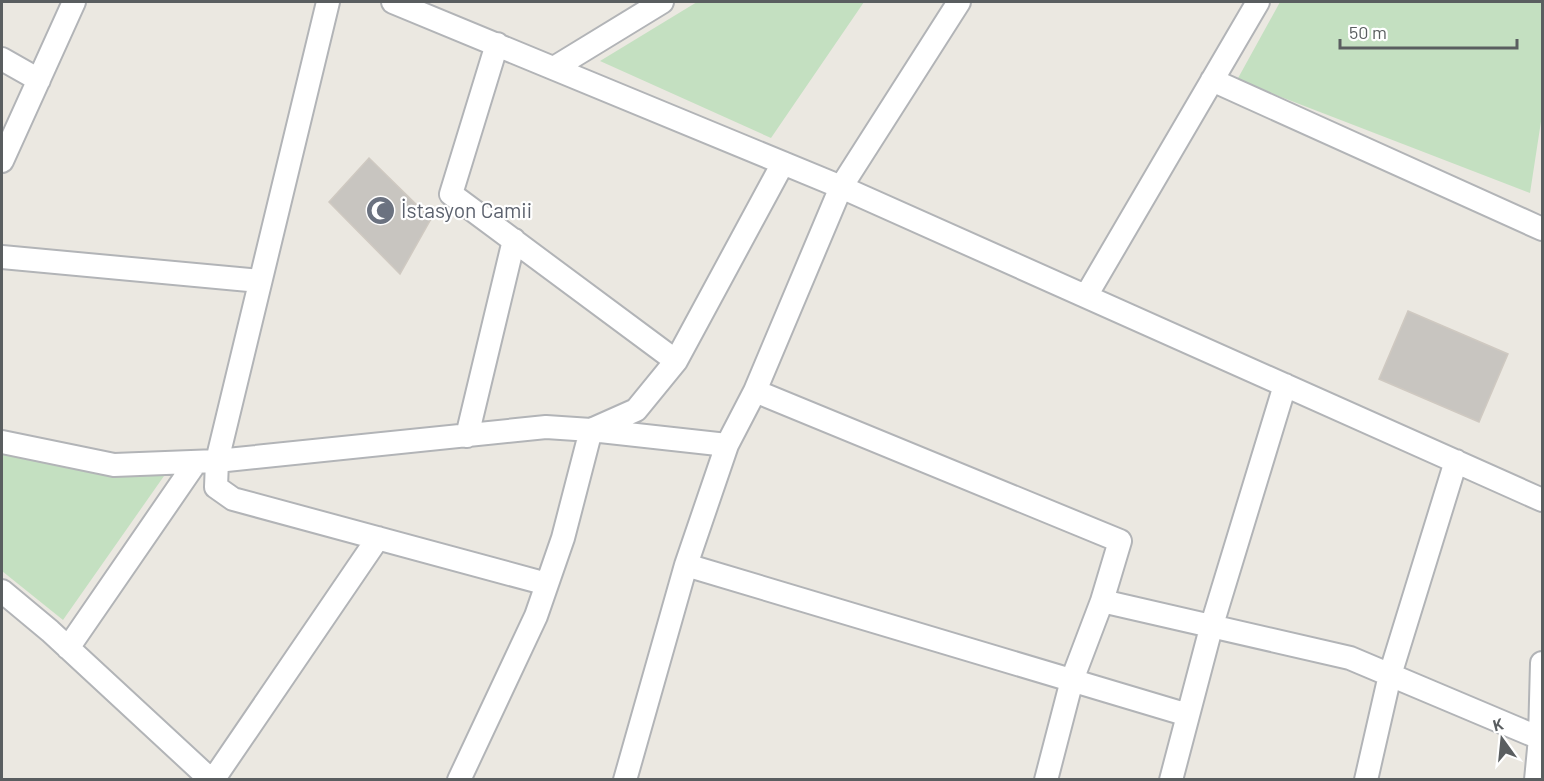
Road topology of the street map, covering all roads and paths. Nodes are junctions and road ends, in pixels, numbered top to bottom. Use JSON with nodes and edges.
{"nodes":[{"id":1,"x":74,"y":2,"type":"edge"},
{"id":2,"x":328,"y":2,"type":"edge"},
{"id":3,"x":393,"y":2,"type":"edge"},
{"id":4,"x":662,"y":2,"type":"edge"},
{"id":5,"x":959,"y":2,"type":"edge"},
{"id":6,"x":1258,"y":2,"type":"edge"},
{"id":7,"x":497,"y":44,"type":"junction"},
{"id":8,"x":2,"y":59,"type":"edge"},
{"id":9,"x":554,"y":68,"type":"junction"},
{"id":10,"x":39,"y":80,"type":"junction"},
{"id":11,"x":1212,"y":80,"type":"junction"},
{"id":12,"x":2,"y":161,"type":"edge"},
{"id":13,"x":783,"y":163,"type":"junction"},
{"id":14,"x":841,"y":187,"type":"junction"},
{"id":15,"x":1542,"y":229,"type":"edge"},
{"id":16,"x":514,"y":240,"type":"junction"},
{"id":17,"x":2,"y":257,"type":"edge"},
{"id":18,"x":260,"y":281,"type":"junction"},
{"id":19,"x":1086,"y":296,"type":"junction"},
{"id":20,"x":676,"y":360,"type":"junction"},
{"id":21,"x":1285,"y":385,"type":"junction"},
{"id":22,"x":755,"y":391,"type":"junction"},
{"id":23,"x":591,"y":430,"type":"junction"},
{"id":24,"x":466,"y":436,"type":"junction"},
{"id":25,"x":2,"y":442,"type":"edge"},
{"id":26,"x":728,"y":445,"type":"junction"},
{"id":27,"x":1456,"y":461,"type":"junction"},
{"id":28,"x":207,"y":462,"type":"junction"},
{"id":29,"x":1542,"y":500,"type":"edge"},
{"id":30,"x":378,"y":538,"type":"junction"},
{"id":31,"x":686,"y":565,"type":"junction"},
{"id":32,"x":547,"y":584,"type":"junction"},
{"id":33,"x":2,"y":591,"type":"edge"},
{"id":34,"x":1102,"y":601,"type":"junction"},
{"id":35,"x":1211,"y":628,"type":"junction"},
{"id":36,"x":68,"y":648,"type":"junction"},
{"id":37,"x":1542,"y":663,"type":"edge"},
{"id":38,"x":1390,"y":675,"type":"junction"},
{"id":39,"x":1072,"y":680,"type":"junction"},
{"id":40,"x":1188,"y":715,"type":"junction"},
{"id":41,"x":1541,"y":738,"type":"edge"},
{"id":42,"x":212,"y":780,"type":"edge"},
{"id":43,"x":459,"y":780,"type":"edge"},
{"id":44,"x":625,"y":780,"type":"edge"},
{"id":45,"x":1046,"y":780,"type":"edge"},
{"id":46,"x":1171,"y":780,"type":"edge"},
{"id":47,"x":1366,"y":780,"type":"edge"},
{"id":48,"x":1536,"y":780,"type":"edge"}],
"edges":[{"from":1,"to":10,"type":"street"},
{"from":2,"to":18,"type":"street"},
{"from":3,"to":7,"type":"street"},
{"from":4,"to":9,"type":"street"},
{"from":5,"to":14,"type":"street"},
{"from":6,"to":11,"type":"street"},
{"from":7,"to":9,"type":"street"},
{"from":7,"to":16,"type":"street"},
{"from":8,"to":10,"type":"street"},
{"from":9,"to":13,"type":"street"},
{"from":10,"to":12,"type":"street"},
{"from":11,"to":15,"type":"street"},
{"from":11,"to":19,"type":"street"},
{"from":13,"to":14,"type":"street"},
{"from":13,"to":20,"type":"street"},
{"from":14,"to":19,"type":"street"},
{"from":14,"to":22,"type":"street"},
{"from":16,"to":20,"type":"street"},
{"from":16,"to":24,"type":"street"},
{"from":17,"to":18,"type":"street"},
{"from":18,"to":28,"type":"street"},
{"from":19,"to":21,"type":"street"},
{"from":20,"to":23,"type":"street"},
{"from":21,"to":27,"type":"street"},
{"from":21,"to":35,"type":"street"},
{"from":22,"to":26,"type":"street"},
{"from":22,"to":34,"type":"street"},
{"from":23,"to":24,"type":"street"},
{"from":23,"to":26,"type":"street"},
{"from":23,"to":32,"type":"street"},
{"from":24,"to":28,"type":"street"},
{"from":25,"to":28,"type":"street"},
{"from":26,"to":31,"type":"street"},
{"from":27,"to":29,"type":"street"},
{"from":27,"to":38,"type":"street"},
{"from":28,"to":30,"type":"street"},
{"from":28,"to":36,"type":"street"},
{"from":30,"to":32,"type":"street"},
{"from":30,"to":42,"type":"street"},
{"from":31,"to":39,"type":"street"},
{"from":31,"to":44,"type":"street"},
{"from":32,"to":43,"type":"street"},
{"from":33,"to":36,"type":"street"},
{"from":34,"to":35,"type":"street"},
{"from":34,"to":39,"type":"street"},
{"from":35,"to":38,"type":"street"},
{"from":35,"to":40,"type":"street"},
{"from":36,"to":42,"type":"street"},
{"from":37,"to":41,"type":"street"},
{"from":38,"to":41,"type":"street"},
{"from":38,"to":47,"type":"street"},
{"from":39,"to":40,"type":"street"},
{"from":39,"to":45,"type":"street"},
{"from":40,"to":46,"type":"street"},
{"from":41,"to":48,"type":"street"}]}
